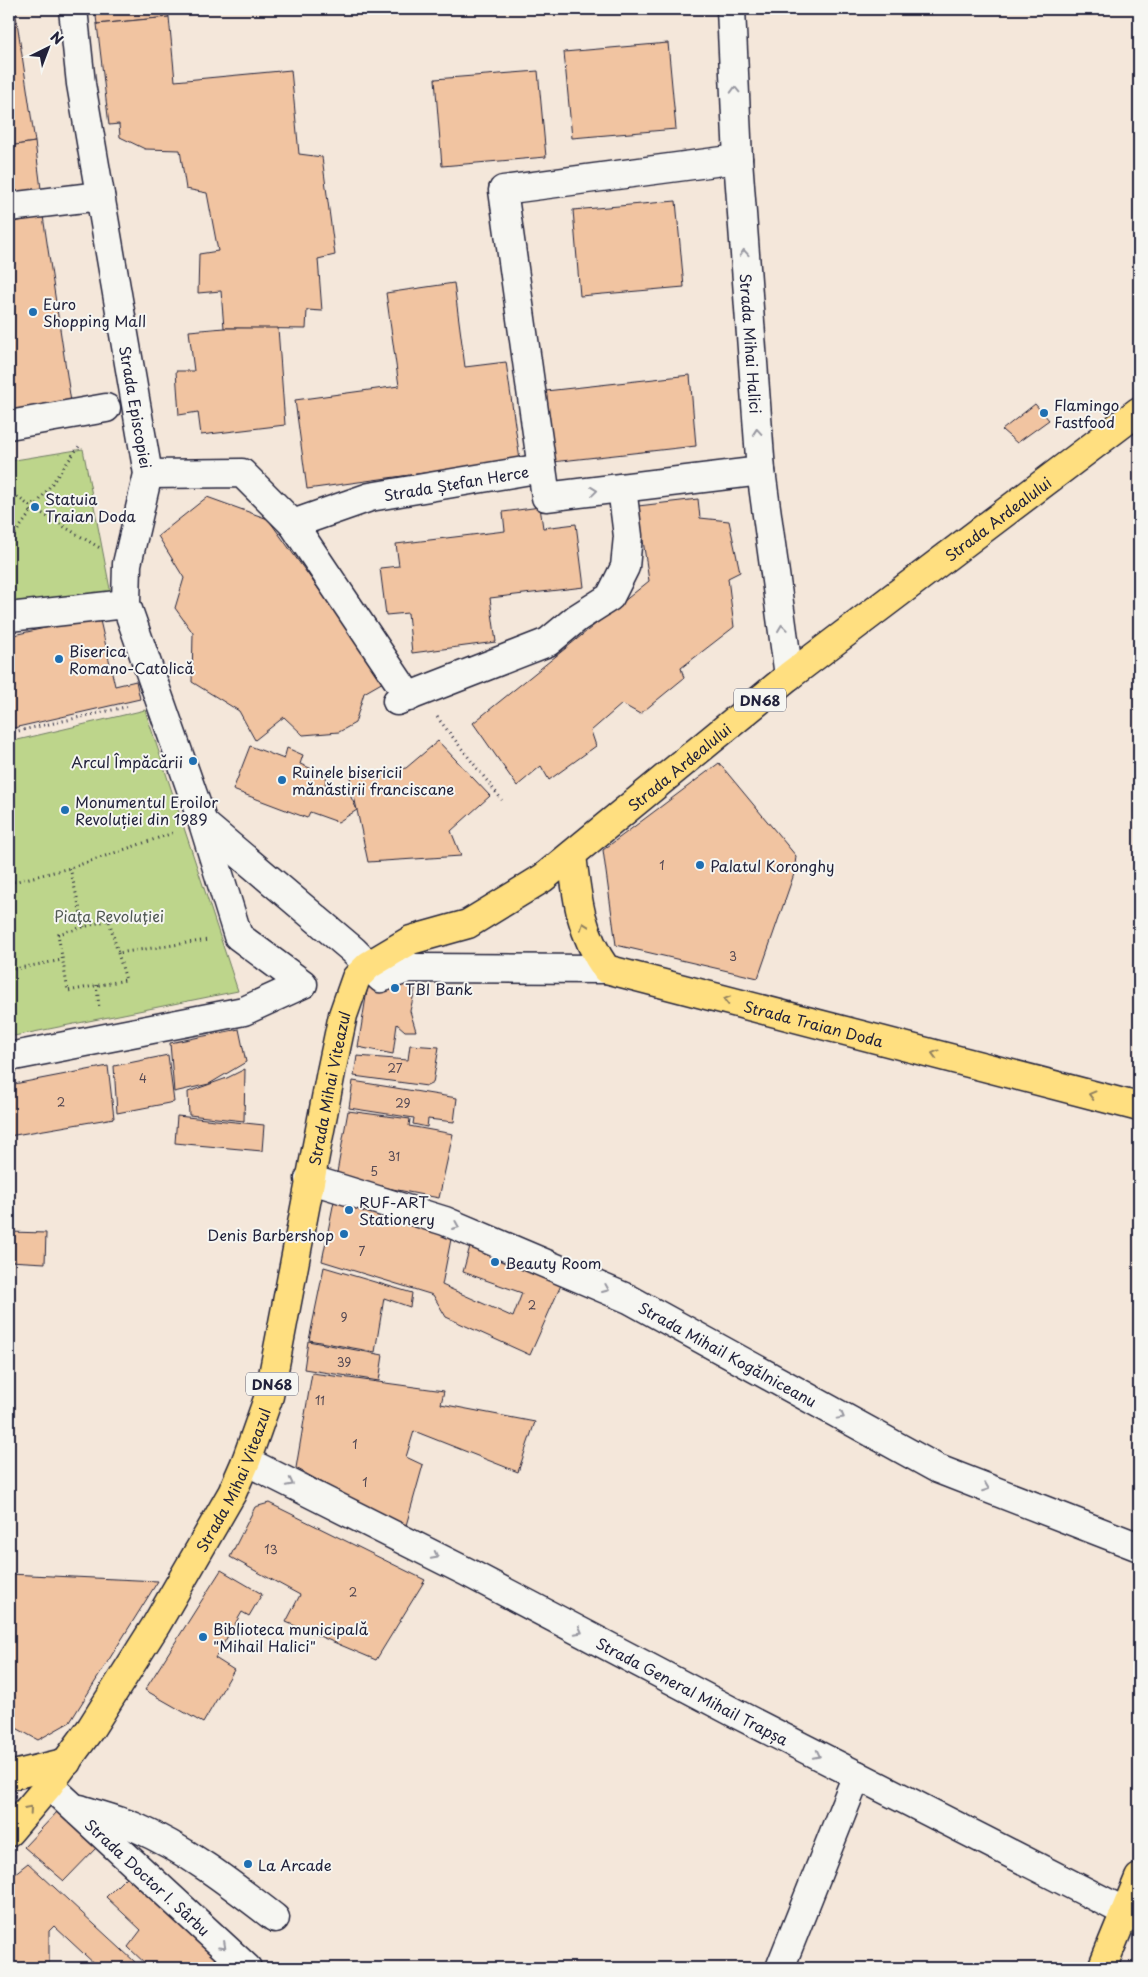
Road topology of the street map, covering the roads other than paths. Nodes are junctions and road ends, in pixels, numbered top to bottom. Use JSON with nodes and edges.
{"nodes":[{"id":1,"x":72,"y":9,"type":"edge"},
{"id":2,"x":731,"y":9,"type":"edge"},
{"id":3,"x":738,"y":159,"type":"junction"},
{"id":4,"x":100,"y":196,"type":"junction"},
{"id":5,"x":9,"y":207,"type":"edge"},
{"id":6,"x":106,"y":408,"type":"dead end"},
{"id":7,"x":1139,"y":411,"type":"edge"},
{"id":8,"x":9,"y":424,"type":"edge"},
{"id":9,"x":542,"y":468,"type":"junction"},
{"id":10,"x":760,"y":471,"type":"junction"},
{"id":11,"x":148,"y":474,"type":"junction"},
{"id":12,"x":622,"y":488,"type":"junction"},
{"id":13,"x":293,"y":524,"type":"junction"},
{"id":14,"x":126,"y":604,"type":"junction"},
{"id":15,"x":9,"y":617,"type":"edge"},
{"id":16,"x":789,"y":676,"type":"junction"},
{"id":17,"x":203,"y":823,"type":"junction"},
{"id":18,"x":572,"y":855,"type":"junction"},
{"id":19,"x":368,"y":965,"type":"junction"},
{"id":20,"x":606,"y":969,"type":"junction"},
{"id":21,"x":9,"y":1057,"type":"edge"},
{"id":22,"x":1139,"y":1107,"type":"edge"},
{"id":23,"x":309,"y":1179,"type":"junction"},
{"id":24,"x":246,"y":1461,"type":"junction"},
{"id":25,"x":1139,"y":1547,"type":"edge"},
{"id":26,"x":67,"y":1762,"type":"junction"},
{"id":27,"x":857,"y":1775,"type":"junction"},
{"id":28,"x":9,"y":1776,"type":"edge"},
{"id":29,"x":49,"y":1786,"type":"junction"},
{"id":30,"x":71,"y":1806,"type":"junction"},
{"id":31,"x":9,"y":1832,"type":"edge"},
{"id":32,"x":1139,"y":1878,"type":"edge"},
{"id":33,"x":1132,"y":1915,"type":"edge"},
{"id":34,"x":275,"y":1918,"type":"dead end"},
{"id":35,"x":247,"y":1968,"type":"edge"},
{"id":36,"x":780,"y":1968,"type":"edge"},
{"id":37,"x":1102,"y":1968,"type":"edge"}],
"edges":[{"from":1,"to":4,"type":"street","name":"Strada Episcopiei"},
{"from":3,"to":2,"type":"street","name":"Strada Mihai Halici","one_way":true},
{"from":3,"to":9,"type":"street"},
{"from":10,"to":3,"type":"street","name":"Strada Mihai Halici","one_way":true},
{"from":4,"to":5,"type":"street"},
{"from":4,"to":11,"type":"street","name":"Strada Episcopiei"},
{"from":6,"to":8,"type":"street"},
{"from":7,"to":16,"type":"main road","name":"Strada Ardealului","number":"DN68"},
{"from":9,"to":12,"type":"street","one_way":true},
{"from":9,"to":13,"type":"street","name":"Strada Ștefan Herce"},
{"from":10,"to":12,"type":"street"},
{"from":16,"to":10,"type":"street","name":"Strada Mihai Halici","one_way":true},
{"from":11,"to":13,"type":"street"},
{"from":11,"to":14,"type":"street","name":"Strada Episcopiei"},
{"from":12,"to":13,"type":"street"},
{"from":14,"to":15,"type":"street"},
{"from":14,"to":17,"type":"street","name":"Strada Episcopiei"},
{"from":16,"to":18,"type":"main road","name":"Strada Ardealului","number":"DN68"},
{"from":17,"to":19,"type":"street"},
{"from":17,"to":21,"type":"street","name":"Strada Episcopiei"},
{"from":18,"to":19,"type":"main road","name":"Strada Ardealului","number":"DN68"},
{"from":20,"to":18,"type":"main road","one_way":true},
{"from":19,"to":20,"type":"street"},
{"from":19,"to":23,"type":"main road","name":"Strada Mihai Viteazul","number":"DN68"},
{"from":22,"to":20,"type":"main road","name":"Strada Traian Doda","one_way":true},
{"from":23,"to":24,"type":"main road","name":"Strada Mihai Viteazul","number":"DN68"},
{"from":23,"to":25,"type":"street","name":"Strada Mihail Kogălniceanu","one_way":true},
{"from":24,"to":26,"type":"main road","name":"Strada Mihai Viteazul","number":"DN68"},
{"from":24,"to":27,"type":"street","name":"Strada General Mihail Trapșa","one_way":true},
{"from":26,"to":28,"type":"main road"},
{"from":26,"to":29,"type":"main road","name":"Strada Mihai Viteazul","number":"DN68"},
{"from":27,"to":33,"type":"street","name":"Strada General Mihail Trapșa"},
{"from":27,"to":36,"type":"street"},
{"from":29,"to":30,"type":"street","name":"Strada Doctor I. Sârbu"},
{"from":31,"to":29,"type":"main road","name":"Strada Mihai Viteazul","number":"DN68","one_way":true},
{"from":30,"to":34,"type":"street"},
{"from":30,"to":35,"type":"street","name":"Strada Doctor I. Sârbu","one_way":true},
{"from":32,"to":33,"type":"main road"},
{"from":33,"to":37,"type":"main road"}]}
